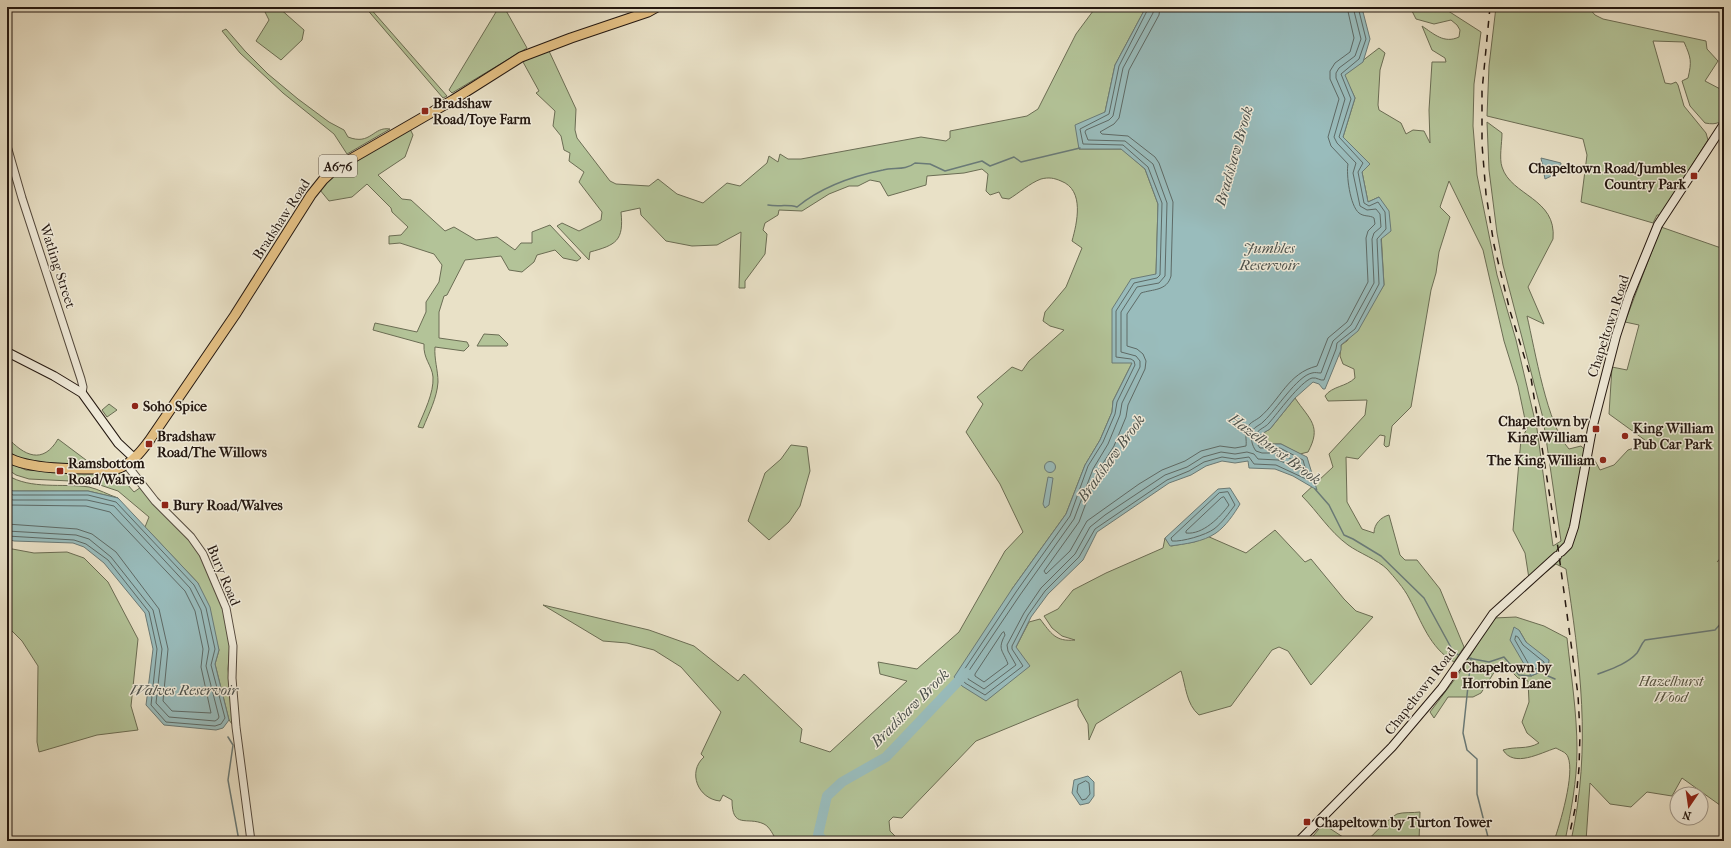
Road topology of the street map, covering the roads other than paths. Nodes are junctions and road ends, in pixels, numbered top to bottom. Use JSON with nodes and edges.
{"nodes":[{"id":1,"x":658,"y":7,"type":"edge"},
{"id":2,"x":1724,"y":124,"type":"edge"},
{"id":3,"x":7,"y":146,"type":"edge"},
{"id":4,"x":7,"y":352,"type":"edge"},
{"id":5,"x":82,"y":393,"type":"junction"},
{"id":6,"x":7,"y":457,"type":"edge"},
{"id":7,"x":134,"y":458,"type":"junction"},
{"id":8,"x":126,"y":464,"type":"junction"},
{"id":9,"x":251,"y":841,"type":"edge"},
{"id":10,"x":1299,"y":841,"type":"edge"}],
"edges":[{"from":1,"to":7,"type":"main road","name":"Bradshaw Road","number":"A676"},
{"from":2,"to":10,"type":"main road","name":"Chapeltown Road"},
{"from":3,"to":5,"type":"street","name":"Watling Street"},
{"from":4,"to":5,"type":"main road"},
{"from":5,"to":7,"type":"main road"},
{"from":6,"to":8,"type":"main road","number":"A676"},
{"from":7,"to":8,"type":"main road","name":"Bradshaw Road","number":"A676"},
{"from":8,"to":9,"type":"street","name":"Bury Road"}]}
